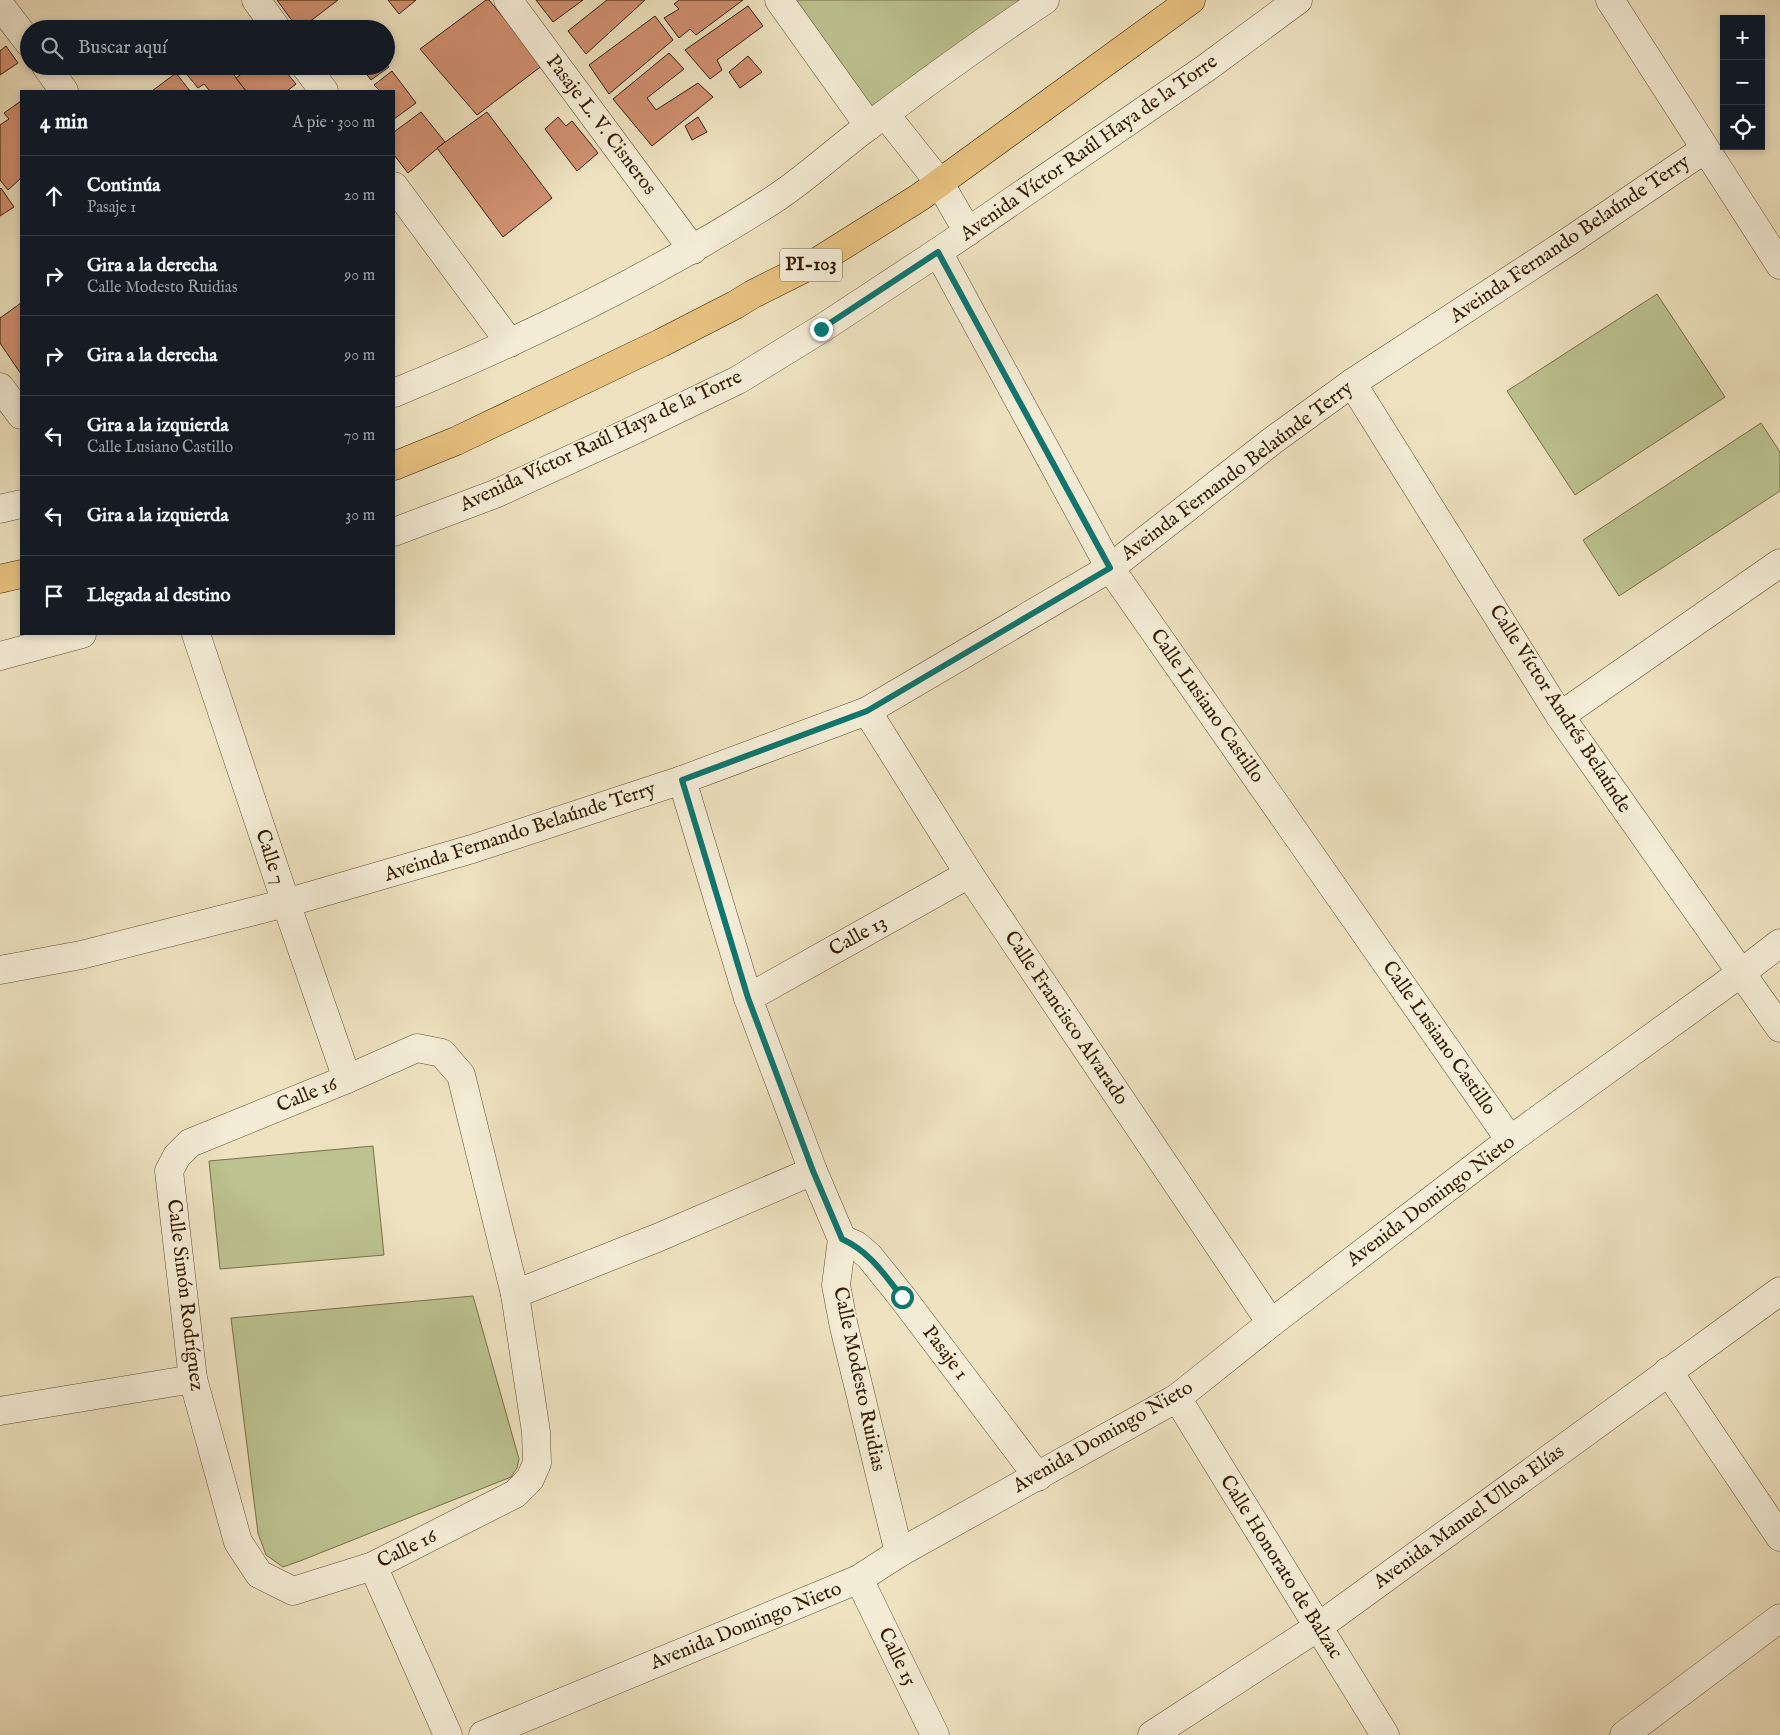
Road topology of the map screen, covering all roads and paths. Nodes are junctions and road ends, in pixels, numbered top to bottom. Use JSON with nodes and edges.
{"nodes":[{"id":1,"x":256,"y":0,"type":"edge"},
{"id":2,"x":508,"y":0,"type":"edge"},
{"id":3,"x":779,"y":0,"type":"edge"},
{"id":4,"x":1045,"y":0,"type":"edge"},
{"id":5,"x":1191,"y":0,"type":"edge"},
{"id":6,"x":1298,"y":0,"type":"edge"},
{"id":7,"x":1610,"y":0,"type":"edge"},
{"id":8,"x":0,"y":5,"type":"edge"},
{"id":9,"x":270,"y":20,"type":"edge"},
{"id":10,"x":20,"y":31,"type":"edge"},
{"id":11,"x":52,"y":75,"type":"edge"},
{"id":12,"x":312,"y":75,"type":"edge"},
{"id":13,"x":63,"y":90,"type":"edge"},
{"id":14,"x":323,"y":90,"type":"edge"},
{"id":15,"x":877,"y":120,"type":"junction"},
{"id":16,"x":1706,"y":149,"type":"junction"},
{"id":17,"x":939,"y":182,"type":"junction"},
{"id":18,"x":395,"y":187,"type":"edge"},
{"id":19,"x":968,"y":232,"type":"junction"},
{"id":20,"x":693,"y":250,"type":"junction"},
{"id":21,"x":938,"y":252,"type":"junction"},
{"id":22,"x":1780,"y":265,"type":"edge"},
{"id":23,"x":510,"y":343,"type":"junction"},
{"id":24,"x":1352,"y":383,"type":"junction"},
{"id":25,"x":0,"y":387,"type":"edge"},
{"id":26,"x":395,"y":393,"type":"edge"},
{"id":27,"x":20,"y":414,"type":"edge"},
{"id":28,"x":395,"y":466,"type":"edge"},
{"id":29,"x":20,"y":504,"type":"edge"},
{"id":30,"x":0,"y":509,"type":"edge"},
{"id":31,"x":395,"y":532,"type":"edge"},
{"id":32,"x":1780,"y":563,"type":"edge"},
{"id":33,"x":1110,"y":568,"type":"junction"},
{"id":34,"x":20,"y":574,"type":"edge"},
{"id":35,"x":0,"y":579,"type":"edge"},
{"id":36,"x":78,"y":635,"type":"edge"},
{"id":37,"x":196,"y":635,"type":"edge"},
{"id":38,"x":0,"y":656,"type":"edge"},
{"id":39,"x":867,"y":711,"type":"junction"},
{"id":40,"x":1560,"y":716,"type":"junction"},
{"id":41,"x":682,"y":780,"type":"junction"},
{"id":42,"x":969,"y":874,"type":"junction"},
{"id":43,"x":286,"y":903,"type":"junction"},
{"id":44,"x":1780,"y":943,"type":"edge"},
{"id":45,"x":0,"y":970,"type":"edge"},
{"id":46,"x":1741,"y":974,"type":"junction"},
{"id":47,"x":748,"y":998,"type":"junction"},
{"id":48,"x":1780,"y":1028,"type":"edge"},
{"id":49,"x":347,"y":1079,"type":"junction"},
{"id":50,"x":1510,"y":1140,"type":"junction"},
{"id":51,"x":177,"y":1156,"type":"joint"},
{"id":52,"x":813,"y":1171,"type":"junction"},
{"id":53,"x":842,"y":1239,"type":"junction"},
{"id":54,"x":1780,"y":1291,"type":"edge"},
{"id":55,"x":515,"y":1294,"type":"junction"},
{"id":56,"x":1271,"y":1323,"type":"junction"},
{"id":57,"x":1668,"y":1371,"type":"junction"},
{"id":58,"x":193,"y":1379,"type":"junction"},
{"id":59,"x":1177,"y":1398,"type":"junction"},
{"id":60,"x":0,"y":1411,"type":"edge"},
{"id":61,"x":1038,"y":1477,"type":"junction"},
{"id":62,"x":1780,"y":1537,"type":"edge"},
{"id":63,"x":899,"y":1553,"type":"junction"},
{"id":64,"x":373,"y":1566,"type":"junction"},
{"id":65,"x":259,"y":1574,"type":"joint"},
{"id":66,"x":859,"y":1579,"type":"junction"},
{"id":67,"x":1780,"y":1618,"type":"edge"},
{"id":68,"x":1318,"y":1627,"type":"junction"},
{"id":69,"x":448,"y":1735,"type":"edge"},
{"id":70,"x":483,"y":1735,"type":"edge"},
{"id":71,"x":935,"y":1735,"type":"edge"},
{"id":72,"x":1152,"y":1735,"type":"edge"},
{"id":73,"x":1385,"y":1735,"type":"edge"},
{"id":74,"x":1624,"y":1735,"type":"edge"}],
"edges":[{"from":1,"to":9,"type":"street"},
{"from":2,"to":20,"type":"street","name":"Pasaje L. V. Cisneros"},
{"from":3,"to":15,"type":"street"},
{"from":4,"to":15,"type":"street"},
{"from":5,"to":17,"type":"main road","number":"PI-103"},
{"from":6,"to":19,"type":"street","name":"Avenida Víctor Raúl Haya de la Torre"},
{"from":7,"to":16,"type":"street"},
{"from":8,"to":10,"type":"street"},
{"from":11,"to":13,"type":"street"},
{"from":12,"to":14,"type":"street"},
{"from":15,"to":17,"type":"street"},
{"from":15,"to":20,"type":"street"},
{"from":16,"to":22,"type":"street"},
{"from":16,"to":24,"type":"street","name":"Aveinda Fernando Belaúnde Terry"},
{"from":17,"to":19,"type":"street"},
{"from":17,"to":28,"type":"main road","number":"PI-103"},
{"from":18,"to":23,"type":"street"},
{"from":19,"to":21,"type":"street","name":"Avenida Víctor Raúl Haya de la Torre"},
{"from":20,"to":23,"type":"street"},
{"from":21,"to":31,"type":"street","name":"Avenida Víctor Raúl Haya de la Torre"},
{"from":21,"to":33,"type":"street","name":"Calle Lusiano Castillo"},
{"from":23,"to":26,"type":"street"},
{"from":24,"to":33,"type":"street","name":"Aveinda Fernando Belaúnde Terry"},
{"from":24,"to":40,"type":"street","name":"Calle Víctor Andrés Belaúnde"},
{"from":25,"to":27,"type":"street"},
{"from":29,"to":30,"type":"street"},
{"from":32,"to":40,"type":"street"},
{"from":33,"to":39,"type":"street","name":"Aveinda Fernando Belaúnde Terry"},
{"from":33,"to":50,"type":"street","name":"Calle Lusiano Castillo"},
{"from":34,"to":35,"type":"main road"},
{"from":36,"to":38,"type":"street"},
{"from":37,"to":43,"type":"street","name":"Calle 7"},
{"from":39,"to":41,"type":"street","name":"Aveinda Fernando Belaúnde Terry"},
{"from":39,"to":42,"type":"street","name":"Calle Francisco Alvarado"},
{"from":40,"to":46,"type":"street","name":"Calle Víctor Andrés Belaúnde"},
{"from":41,"to":43,"type":"street","name":"Aveinda Fernando Belaúnde Terry"},
{"from":41,"to":47,"type":"street"},
{"from":42,"to":47,"type":"street","name":"Calle 13"},
{"from":42,"to":56,"type":"street","name":"Calle Francisco Alvarado"},
{"from":43,"to":45,"type":"street","name":"Aveinda Fernando Belaúnde Terry"},
{"from":43,"to":49,"type":"street","name":"Calle 7"},
{"from":44,"to":46,"type":"street","name":"Avenida Domingo Nieto"},
{"from":46,"to":48,"type":"street","name":"Calle Víctor Andrés Belaúnde"},
{"from":46,"to":50,"type":"street","name":"Avenida Domingo Nieto"},
{"from":47,"to":52,"type":"street"},
{"from":49,"to":51,"type":"street","name":"Calle 16"},
{"from":49,"to":55,"type":"street","name":"Calle 16"},
{"from":50,"to":56,"type":"street","name":"Avenida Domingo Nieto"},
{"from":51,"to":58,"type":"street","name":"Calle Simón Rodríguez"},
{"from":52,"to":53,"type":"street"},
{"from":52,"to":55,"type":"street"},
{"from":53,"to":61,"type":"street","name":"Pasaje 1"},
{"from":53,"to":63,"type":"street","name":"Calle Modesto Ruidias"},
{"from":54,"to":57,"type":"street","name":"Avenida Manuel Ulloa Elías"},
{"from":55,"to":64,"type":"street","name":"Calle 16"},
{"from":56,"to":59,"type":"street","name":"Avenida Domingo Nieto"},
{"from":57,"to":62,"type":"street"},
{"from":57,"to":68,"type":"street","name":"Avenida Manuel Ulloa Elías"},
{"from":58,"to":60,"type":"street"},
{"from":58,"to":65,"type":"street","name":"Calle Simón Rodríguez"},
{"from":59,"to":61,"type":"street","name":"Avenida Domingo Nieto"},
{"from":59,"to":68,"type":"street","name":"Calle Honorato de Balzac"},
{"from":61,"to":63,"type":"street","name":"Avenida Domingo Nieto"},
{"from":63,"to":66,"type":"street","name":"Avenida Domingo Nieto"},
{"from":64,"to":65,"type":"street","name":"Calle 16"},
{"from":64,"to":69,"type":"street"},
{"from":66,"to":70,"type":"street","name":"Avenida Domingo Nieto"},
{"from":66,"to":71,"type":"street","name":"Calle 15"},
{"from":67,"to":74,"type":"street"},
{"from":68,"to":72,"type":"street","name":"Avenida Manuel Ulloa Elías"},
{"from":68,"to":73,"type":"street","name":"Calle Honorato de Balzac"}]}
